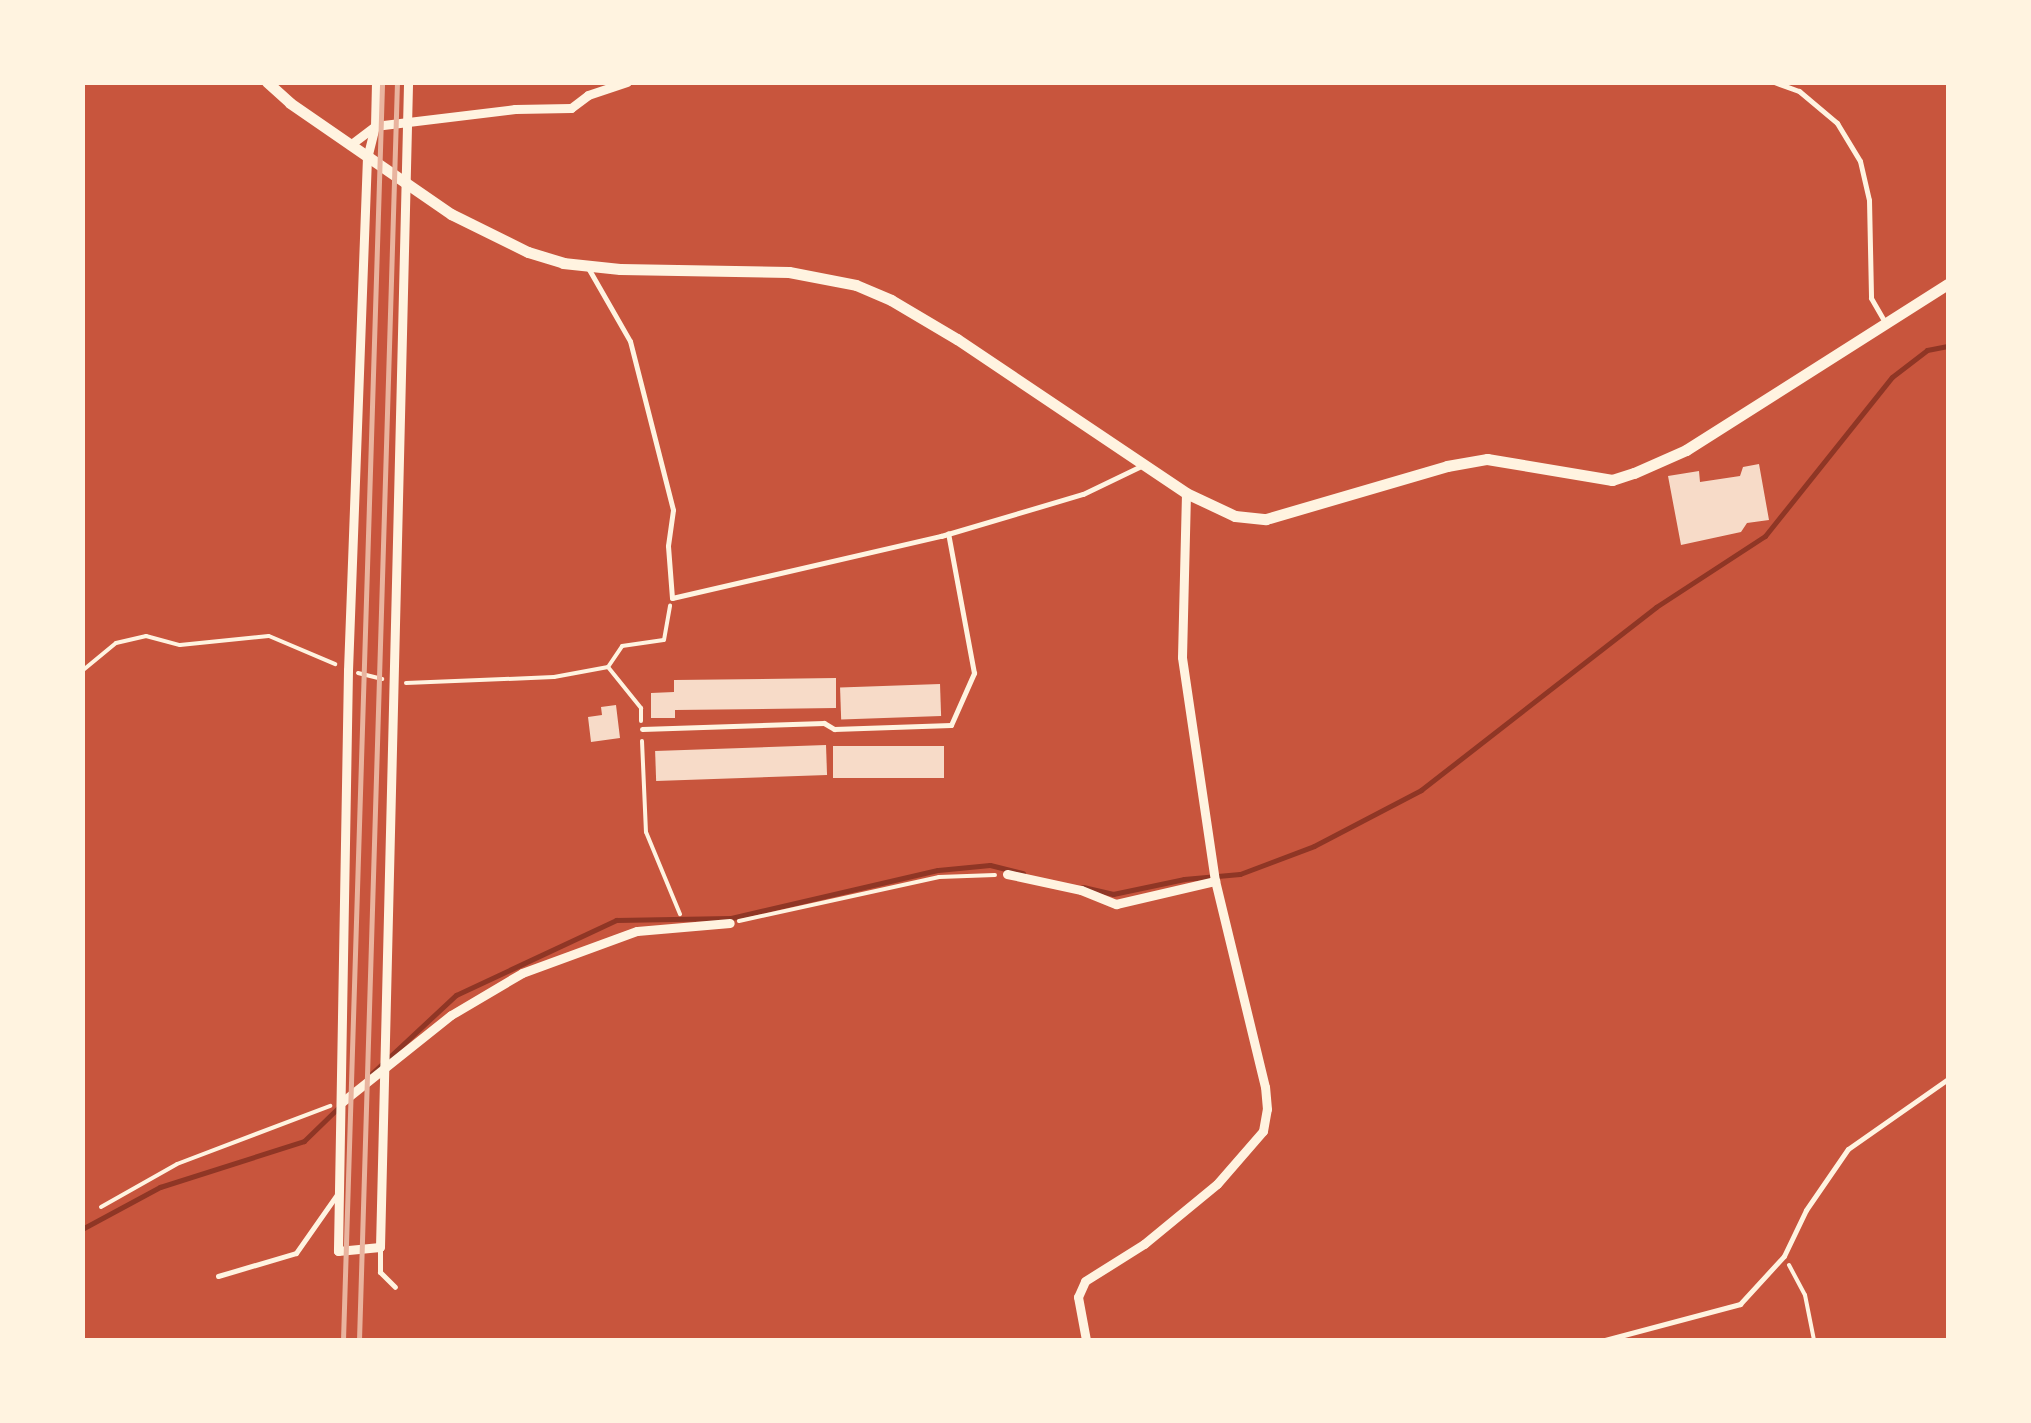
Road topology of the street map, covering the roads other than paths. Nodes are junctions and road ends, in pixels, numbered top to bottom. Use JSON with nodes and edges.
{"nodes":[{"id":1,"x":268,"y":82,"type":"edge"},
{"id":2,"x":376,"y":82,"type":"edge"},
{"id":3,"x":408,"y":82,"type":"edge"},
{"id":4,"x":628,"y":82,"type":"edge"},
{"id":5,"x":1774,"y":82,"type":"edge"},
{"id":6,"x":407,"y":120,"type":"junction"},
{"id":7,"x":376,"y":126,"type":"junction"},
{"id":8,"x":350,"y":145,"type":"junction"},
{"id":9,"x":367,"y":156,"type":"junction"},
{"id":10,"x":404,"y":178,"type":"junction"},
{"id":11,"x":587,"y":266,"type":"junction"},
{"id":12,"x":1948,"y":284,"type":"edge"},
{"id":13,"x":1886,"y":324,"type":"junction"},
{"id":14,"x":1144,"y":464,"type":"junction"},
{"id":15,"x":1186,"y":493,"type":"junction"},
{"id":16,"x":948,"y":534,"type":"junction"},
{"id":17,"x":642,"y":729,"type":"road end"},
{"id":18,"x":1007,"y":874,"type":"road end"},
{"id":19,"x":1215,"y":881,"type":"junction"},
{"id":20,"x":730,"y":923,"type":"road end"},
{"id":21,"x":384,"y":1071,"type":"junction"},
{"id":22,"x":1948,"y":1079,"type":"edge"},
{"id":23,"x":342,"y":1102,"type":"junction"},
{"id":24,"x":340,"y":1190,"type":"junction"},
{"id":25,"x":380,"y":1247,"type":"junction"},
{"id":26,"x":218,"y":1276,"type":"dead end"},
{"id":27,"x":394,"y":1288,"type":"dead end"},
{"id":28,"x":1086,"y":1340,"type":"edge"},
{"id":29,"x":1605,"y":1340,"type":"edge"}],
"edges":[{"from":1,"to":8,"type":"street"},
{"from":2,"to":7,"type":"street"},
{"from":3,"to":6,"type":"street"},
{"from":4,"to":6,"type":"street"},
{"from":5,"to":13,"type":"lane"},
{"from":6,"to":7,"type":"street"},
{"from":6,"to":10,"type":"street"},
{"from":7,"to":8,"type":"street"},
{"from":7,"to":9,"type":"street"},
{"from":8,"to":9,"type":"street"},
{"from":9,"to":10,"type":"street"},
{"from":9,"to":23,"type":"street"},
{"from":10,"to":11,"type":"street"},
{"from":10,"to":21,"type":"street"},
{"from":11,"to":14,"type":"street"},
{"from":11,"to":16,"type":"lane"},
{"from":12,"to":13,"type":"street"},
{"from":13,"to":15,"type":"street"},
{"from":14,"to":15,"type":"street"},
{"from":14,"to":16,"type":"lane"},
{"from":15,"to":19,"type":"street"},
{"from":16,"to":17,"type":"lane"},
{"from":18,"to":19,"type":"street"},
{"from":19,"to":28,"type":"street"},
{"from":20,"to":21,"type":"street"},
{"from":21,"to":23,"type":"street"},
{"from":21,"to":25,"type":"street"},
{"from":22,"to":29,"type":"lane"},
{"from":23,"to":24,"type":"street"},
{"from":24,"to":25,"type":"street"},
{"from":24,"to":26,"type":"lane"},
{"from":25,"to":27,"type":"lane"}]}
